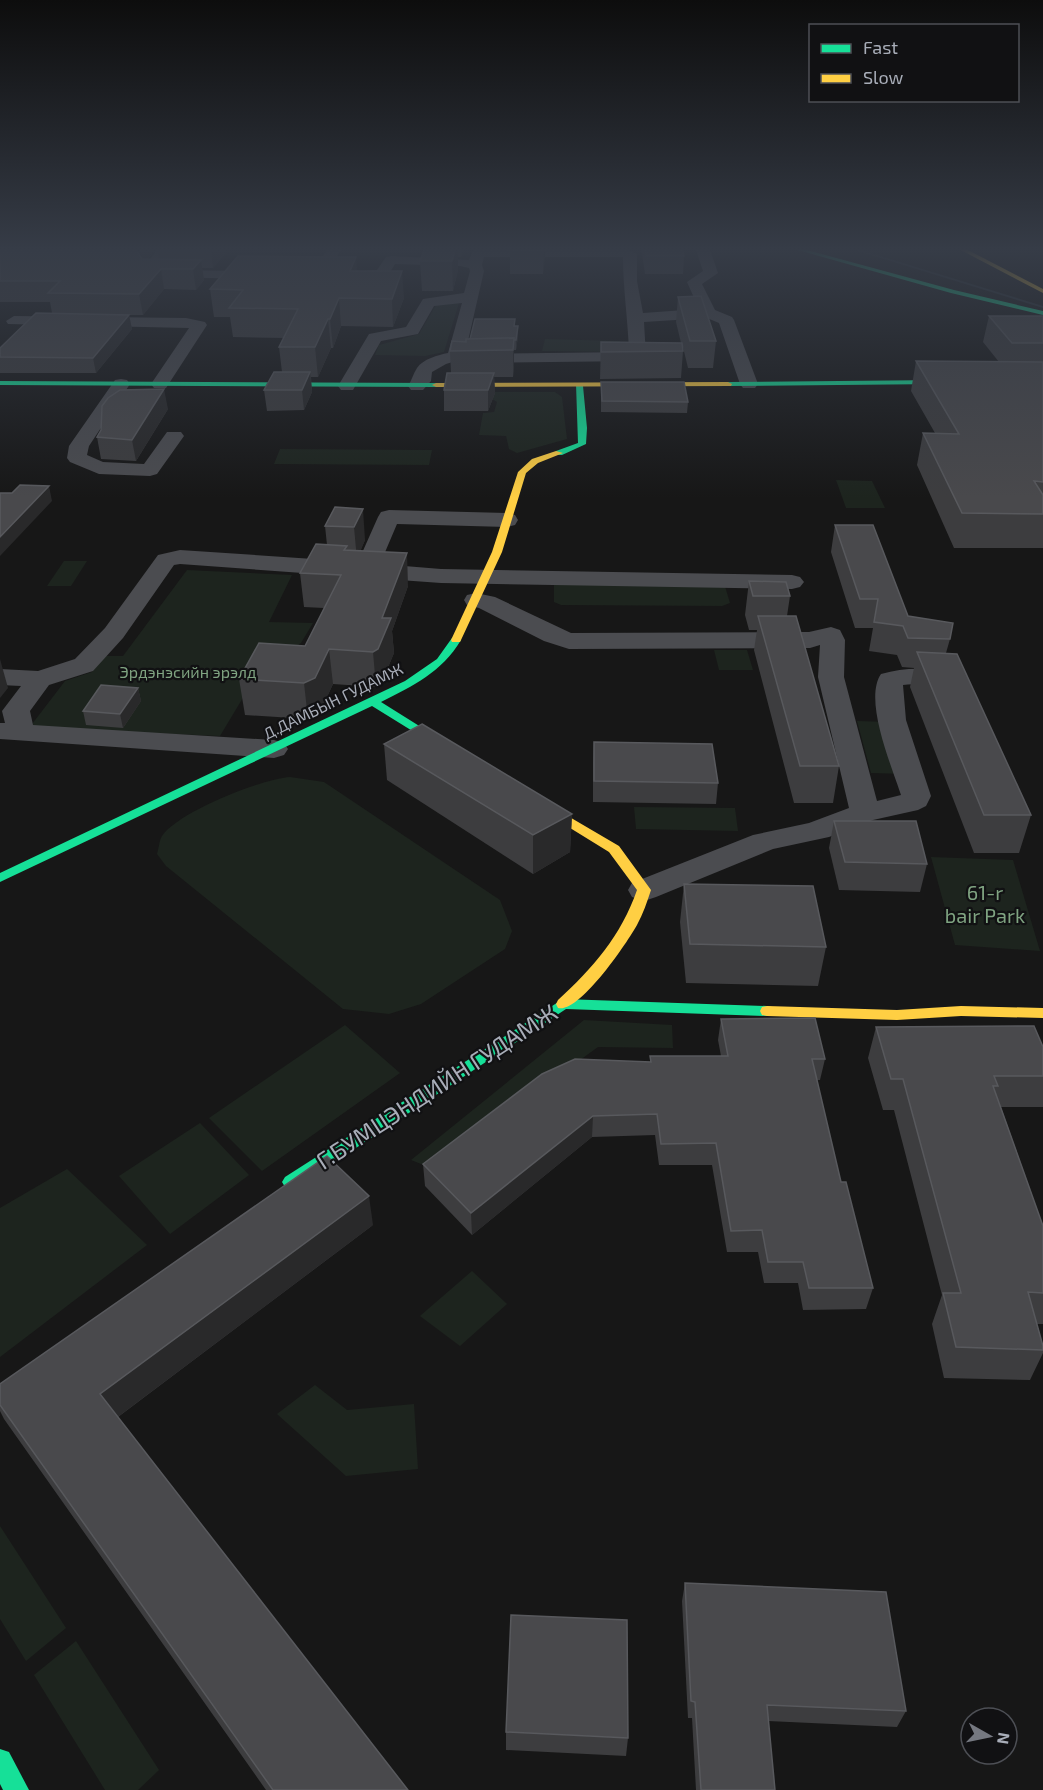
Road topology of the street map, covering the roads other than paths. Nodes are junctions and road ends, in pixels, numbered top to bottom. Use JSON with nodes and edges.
{"nodes":[{"id":1,"x":195,"y":331,"type":"edge"},
{"id":2,"x":412,"y":331,"type":"edge"},
{"id":3,"x":462,"y":331,"type":"edge"},
{"id":4,"x":637,"y":331,"type":"edge"},
{"id":5,"x":730,"y":331,"type":"edge"},
{"id":6,"x":447,"y":358,"type":"junction"},
{"id":7,"x":1043,"y":381,"type":"edge"},
{"id":8,"x":0,"y":383,"type":"edge"},
{"id":9,"x":121,"y":384,"type":"junction"},
{"id":10,"x":160,"y":384,"type":"junction"},
{"id":11,"x":749,"y":384,"type":"junction"},
{"id":12,"x":347,"y":386,"type":"junction"},
{"id":13,"x":417,"y":386,"type":"junction"},
{"id":14,"x":579,"y":386,"type":"junction"},
{"id":15,"x":174,"y":436,"type":"dead end"},
{"id":16,"x":507,"y":520,"type":"junction"},
{"id":17,"x":366,"y":570,"type":"junction"},
{"id":18,"x":486,"y":577,"type":"junction"},
{"id":19,"x":792,"y":582,"type":"dead end"},
{"id":20,"x":476,"y":600,"type":"junction"},
{"id":21,"x":0,"y":677,"type":"edge"},
{"id":22,"x":40,"y":679,"type":"junction"},
{"id":23,"x":951,"y":680,"type":"edge"},
{"id":24,"x":373,"y":702,"type":"junction"},
{"id":25,"x":11,"y":732,"type":"edge"},
{"id":26,"x":274,"y":749,"type":"junction"},
{"id":27,"x":462,"y":757,"type":"edge"},
{"id":28,"x":523,"y":794,"type":"edge"},
{"id":29,"x":865,"y":812,"type":"junction"},
{"id":30,"x":0,"y":878,"type":"edge"},
{"id":31,"x":644,"y":890,"type":"junction"},
{"id":32,"x":563,"y":1004,"type":"junction"},
{"id":33,"x":1041,"y":1017,"type":"edge"},
{"id":34,"x":282,"y":1189,"type":"edge"},
{"id":35,"x":0,"y":1761,"type":"edge"},
{"id":36,"x":17,"y":1790,"type":"edge"}],
"edges":[{"from":1,"to":10,"type":"street"},
{"from":2,"to":12,"type":"street"},
{"from":3,"to":6,"type":"street"},
{"from":4,"to":6,"type":"street"},
{"from":5,"to":11,"type":"street"},
{"from":6,"to":13,"type":"street"},
{"from":7,"to":11,"type":"main road"},
{"from":8,"to":9,"type":"main road"},
{"from":9,"to":10,"type":"main road"},
{"from":9,"to":15,"type":"street"},
{"from":10,"to":12,"type":"main road"},
{"from":11,"to":14,"type":"main road"},
{"from":12,"to":13,"type":"main road"},
{"from":13,"to":14,"type":"main road"},
{"from":14,"to":16,"type":"main road","name":"Д.ДАМБЫН ГУДАМЖ"},
{"from":16,"to":17,"type":"street"},
{"from":16,"to":18,"type":"main road","name":"Д.ДАМБЫН ГУДАМЖ"},
{"from":17,"to":18,"type":"street"},
{"from":17,"to":22,"type":"street"},
{"from":18,"to":19,"type":"street"},
{"from":18,"to":20,"type":"main road","name":"Д.ДАМБЫН ГУДАМЖ"},
{"from":20,"to":24,"type":"main road","name":"Д.ДАМБЫН ГУДАМЖ"},
{"from":20,"to":29,"type":"street"},
{"from":21,"to":22,"type":"street"},
{"from":22,"to":25,"type":"street"},
{"from":23,"to":29,"type":"street"},
{"from":24,"to":26,"type":"main road","name":"Д.ДАМБЫН ГУДАМЖ"},
{"from":24,"to":27,"type":"main road"},
{"from":25,"to":26,"type":"street"},
{"from":26,"to":30,"type":"main road","name":"Д.ДАМБЫН ГУДАМЖ"},
{"from":28,"to":31,"type":"main road"},
{"from":29,"to":31,"type":"street"},
{"from":31,"to":32,"type":"main road"},
{"from":32,"to":33,"type":"main road","name":"Г.БУМЦЭНДИЙН ГУДАМЖ"},
{"from":32,"to":34,"type":"main road","name":"Г.БУМЦЭНДИЙН ГУДАМЖ"},
{"from":35,"to":36,"type":"main road"}]}
